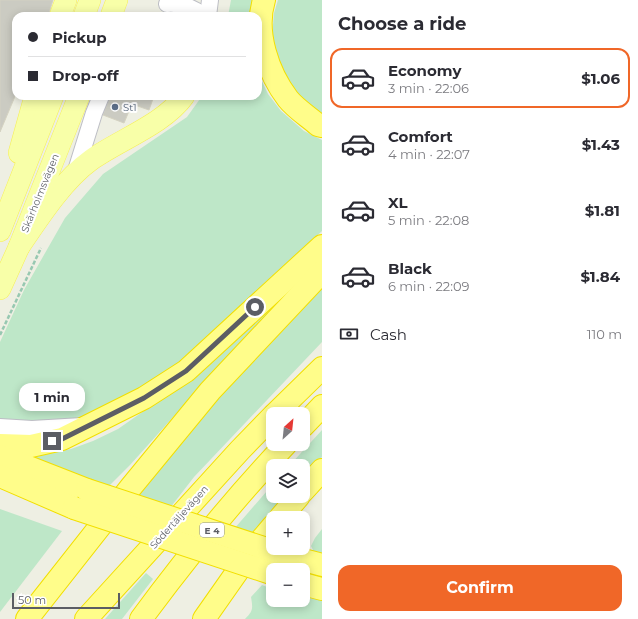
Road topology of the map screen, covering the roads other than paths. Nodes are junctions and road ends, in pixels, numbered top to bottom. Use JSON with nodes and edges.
{"nodes":[{"id":1,"x":66,"y":0,"type":"edge"},
{"id":2,"x":90,"y":0,"type":"edge"},
{"id":3,"x":117,"y":0,"type":"edge"},
{"id":4,"x":121,"y":0,"type":"edge"},
{"id":5,"x":210,"y":0,"type":"edge"},
{"id":6,"x":264,"y":0,"type":"edge"},
{"id":7,"x":163,"y":2,"type":"edge"},
{"id":8,"x":62,"y":12,"type":"edge"},
{"id":9,"x":86,"y":12,"type":"edge"},
{"id":10,"x":112,"y":12,"type":"edge"},
{"id":11,"x":120,"y":12,"type":"edge"},
{"id":12,"x":196,"y":12,"type":"edge"},
{"id":13,"x":261,"y":12,"type":"edge"},
{"id":14,"x":262,"y":39,"type":"edge"},
{"id":15,"x":34,"y":100,"type":"edge"},
{"id":16,"x":51,"y":100,"type":"edge"},
{"id":17,"x":77,"y":100,"type":"edge"},
{"id":18,"x":99,"y":100,"type":"edge"},
{"id":19,"x":181,"y":100,"type":"edge"},
{"id":20,"x":322,"y":126,"type":"edge"},
{"id":21,"x":75,"y":174,"type":"junction"},
{"id":22,"x":9,"y":209,"type":"junction"},
{"id":23,"x":0,"y":231,"type":"edge"},
{"id":24,"x":322,"y":246,"type":"edge"},
{"id":25,"x":19,"y":247,"type":"junction"},
{"id":26,"x":322,"y":272,"type":"edge"},
{"id":27,"x":0,"y":289,"type":"edge"},
{"id":28,"x":322,"y":368,"type":"edge"},
{"id":29,"x":322,"y":406,"type":"edge"},
{"id":30,"x":282,"y":407,"type":"edge"},
{"id":31,"x":310,"y":419,"type":"edge"},
{"id":32,"x":266,"y":423,"type":"edge"},
{"id":33,"x":90,"y":426,"type":"junction"},
{"id":34,"x":0,"y":427,"type":"edge"},
{"id":35,"x":0,"y":445,"type":"edge"},
{"id":36,"x":279,"y":451,"type":"edge"},
{"id":37,"x":0,"y":456,"type":"edge"},
{"id":38,"x":322,"y":470,"type":"edge"},
{"id":39,"x":0,"y":476,"type":"edge"},
{"id":40,"x":310,"y":483,"type":"edge"},
{"id":41,"x":0,"y":485,"type":"edge"},
{"id":42,"x":292,"y":503,"type":"edge"},
{"id":43,"x":74,"y":508,"type":"junction"},
{"id":44,"x":286,"y":511,"type":"edge"},
{"id":45,"x":266,"y":534,"type":"edge"},
{"id":46,"x":322,"y":565,"type":"edge"},
{"id":47,"x":266,"y":572,"type":"edge"},
{"id":48,"x":310,"y":586,"type":"edge"},
{"id":49,"x":322,"y":589,"type":"edge"},
{"id":50,"x":27,"y":619,"type":"edge"},
{"id":51,"x":86,"y":619,"type":"edge"},
{"id":52,"x":141,"y":619,"type":"edge"},
{"id":53,"x":204,"y":619,"type":"edge"}],
"edges":[{"from":1,"to":8,"type":"main road"},
{"from":2,"to":9,"type":"main road"},
{"from":3,"to":10,"type":"main road"},
{"from":4,"to":11,"type":"main road"},
{"from":5,"to":12,"type":"lane"},
{"from":6,"to":13,"type":"highway"},
{"from":7,"to":12,"type":"lane"},
{"from":14,"to":20,"type":"highway"},
{"from":15,"to":22,"type":"main road"},
{"from":16,"to":22,"type":"main road"},
{"from":17,"to":25,"type":"main road","name":"Skärholmsvägen"},
{"from":18,"to":21,"type":"lane"},
{"from":19,"to":21,"type":"main road"},
{"from":21,"to":25,"type":"main road"},
{"from":22,"to":23,"type":"main road"},
{"from":24,"to":33,"type":"highway"},
{"from":25,"to":27,"type":"main road","name":"Skärholmsvägen"},
{"from":26,"to":50,"type":"highway"},
{"from":28,"to":30,"type":"highway"},
{"from":29,"to":31,"type":"highway"},
{"from":32,"to":51,"type":"highway","name":"Södertäljevägen"},
{"from":33,"to":34,"type":"lane"},
{"from":33,"to":35,"type":"highway"},
{"from":36,"to":52,"type":"highway","number":"E 4"},
{"from":37,"to":46,"type":"highway","bridge":true},
{"from":38,"to":40,"type":"highway"},
{"from":39,"to":43,"type":"highway"},
{"from":41,"to":43,"type":"highway"},
{"from":42,"to":44,"type":"highway"},
{"from":43,"to":47,"type":"highway","bridge":true},
{"from":45,"to":53,"type":"highway"},
{"from":48,"to":49,"type":"highway"}]}
